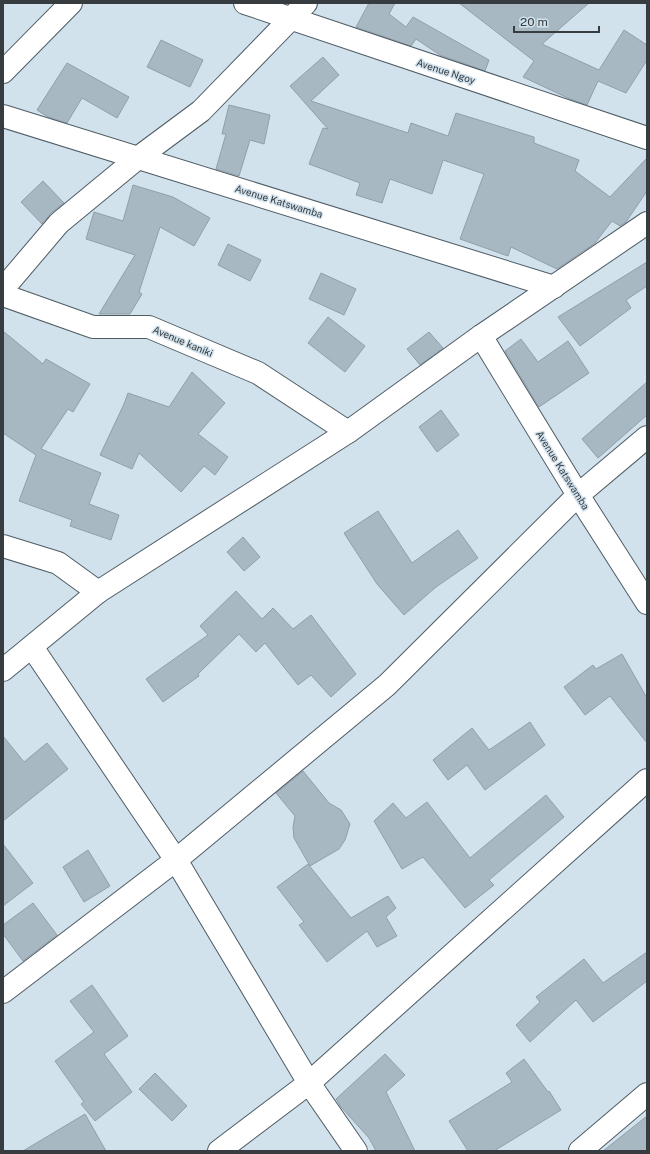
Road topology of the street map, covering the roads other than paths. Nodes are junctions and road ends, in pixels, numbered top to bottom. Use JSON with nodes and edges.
{"nodes":[{"id":1,"x":71,"y":3,"type":"edge"},
{"id":2,"x":245,"y":3,"type":"edge"},
{"id":3,"x":306,"y":3,"type":"edge"},
{"id":4,"x":291,"y":19,"type":"junction"},
{"id":5,"x":3,"y":72,"type":"edge"},
{"id":6,"x":3,"y":116,"type":"edge"},
{"id":7,"x":647,"y":138,"type":"edge"},
{"id":8,"x":139,"y":157,"type":"junction"},
{"id":9,"x":647,"y":223,"type":"edge"},
{"id":10,"x":554,"y":287,"type":"junction"},
{"id":11,"x":3,"y":289,"type":"edge"},
{"id":12,"x":3,"y":295,"type":"edge"},
{"id":13,"x":481,"y":336,"type":"junction"},
{"id":14,"x":348,"y":432,"type":"junction"},
{"id":15,"x":647,"y":437,"type":"edge"},
{"id":16,"x":578,"y":495,"type":"junction"},
{"id":17,"x":3,"y":546,"type":"edge"},
{"id":18,"x":98,"y":592,"type":"junction"},
{"id":19,"x":647,"y":603,"type":"edge"},
{"id":20,"x":32,"y":646,"type":"junction"},
{"id":21,"x":3,"y":670,"type":"edge"},
{"id":22,"x":647,"y":780,"type":"edge"},
{"id":23,"x":176,"y":860,"type":"junction"},
{"id":24,"x":3,"y":992,"type":"edge"},
{"id":25,"x":309,"y":1083,"type":"junction"},
{"id":26,"x":647,"y":1094,"type":"edge"},
{"id":27,"x":219,"y":1151,"type":"edge"},
{"id":28,"x":356,"y":1151,"type":"edge"},
{"id":29,"x":580,"y":1151,"type":"edge"}],
"edges":[{"from":1,"to":5,"type":"street"},
{"from":2,"to":4,"type":"street","name":"Avenue Ngoy"},
{"from":3,"to":4,"type":"street"},
{"from":4,"to":7,"type":"street","name":"Avenue Ngoy"},
{"from":4,"to":8,"type":"street"},
{"from":6,"to":8,"type":"street","name":"Avenue Katswamba"},
{"from":8,"to":10,"type":"street","name":"Avenue Katswamba"},
{"from":8,"to":11,"type":"street"},
{"from":9,"to":10,"type":"street"},
{"from":10,"to":13,"type":"street"},
{"from":12,"to":14,"type":"street","name":"Avenue kaniki"},
{"from":13,"to":14,"type":"street"},
{"from":13,"to":16,"type":"street","name":"Avenue Katswamba"},
{"from":14,"to":18,"type":"street"},
{"from":15,"to":16,"type":"street"},
{"from":16,"to":19,"type":"street","name":"Avenue Katswamba"},
{"from":16,"to":23,"type":"street"},
{"from":17,"to":18,"type":"street"},
{"from":18,"to":20,"type":"street"},
{"from":20,"to":21,"type":"street"},
{"from":20,"to":23,"type":"street"},
{"from":22,"to":25,"type":"street"},
{"from":23,"to":24,"type":"street"},
{"from":23,"to":25,"type":"street"},
{"from":25,"to":27,"type":"street"},
{"from":25,"to":28,"type":"street"},
{"from":26,"to":29,"type":"street"}]}
